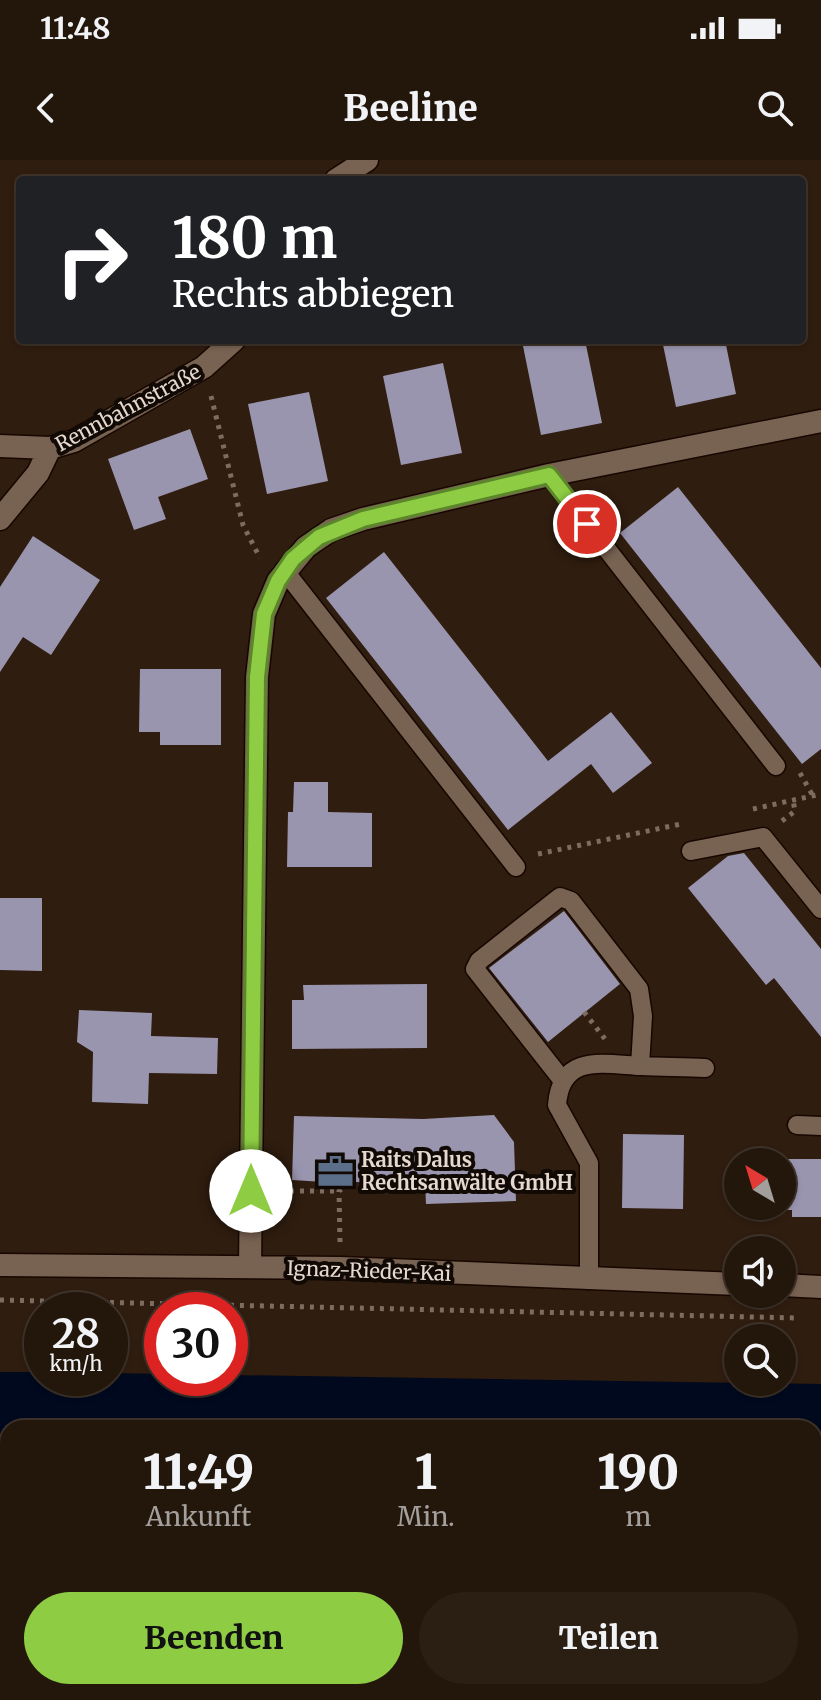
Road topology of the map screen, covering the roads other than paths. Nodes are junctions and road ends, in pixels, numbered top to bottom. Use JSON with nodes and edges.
{"nodes":[{"id":1,"x":367,"y":160,"type":"edge"},
{"id":2,"x":342,"y":176,"type":"edge"},
{"id":3,"x":230,"y":344,"type":"edge"},
{"id":4,"x":821,"y":421,"type":"edge"},
{"id":5,"x":0,"y":446,"type":"edge"},
{"id":6,"x":50,"y":448,"type":"junction"},
{"id":7,"x":549,"y":475,"type":"junction"},
{"id":8,"x":0,"y":519,"type":"edge"},
{"id":9,"x":281,"y":575,"type":"junction"},
{"id":10,"x":776,"y":766,"type":"dead end"},
{"id":11,"x":691,"y":851,"type":"dead end"},
{"id":12,"x":516,"y":867,"type":"road end"},
{"id":13,"x":821,"y":909,"type":"edge"},
{"id":14,"x":640,"y":1066,"type":"junction"},
{"id":15,"x":705,"y":1068,"type":"dead end"},
{"id":16,"x":563,"y":1081,"type":"junction"},
{"id":17,"x":797,"y":1125,"type":"dead end"},
{"id":18,"x":821,"y":1126,"type":"edge"},
{"id":19,"x":0,"y":1265,"type":"edge"},
{"id":20,"x":250,"y":1267,"type":"junction"},
{"id":21,"x":589,"y":1280,"type":"junction"},
{"id":22,"x":724,"y":1284,"type":"edge"},
{"id":23,"x":796,"y":1286,"type":"edge"},
{"id":24,"x":821,"y":1287,"type":"edge"}],
"edges":[{"from":1,"to":2,"type":"street"},
{"from":3,"to":6,"type":"street","name":"Rennbahnstraße"},
{"from":4,"to":7,"type":"street"},
{"from":5,"to":6,"type":"street"},
{"from":6,"to":8,"type":"street","name":"Rennbahnstraße"},
{"from":7,"to":9,"type":"street"},
{"from":7,"to":10,"type":"lane"},
{"from":9,"to":12,"type":"lane"},
{"from":9,"to":20,"type":"street"},
{"from":11,"to":13,"type":"lane"},
{"from":14,"to":15,"type":"lane"},
{"from":14,"to":16,"type":"lane"},
{"from":14,"to":16,"type":"lane"},
{"from":16,"to":21,"type":"lane"},
{"from":17,"to":18,"type":"lane"},
{"from":19,"to":20,"type":"street","name":"Ignaz-Rieder-Kai"},
{"from":20,"to":21,"type":"street","name":"Ignaz-Rieder-Kai"},
{"from":21,"to":22,"type":"street","name":"Ignaz-Rieder-Kai"},
{"from":23,"to":24,"type":"street"}]}
